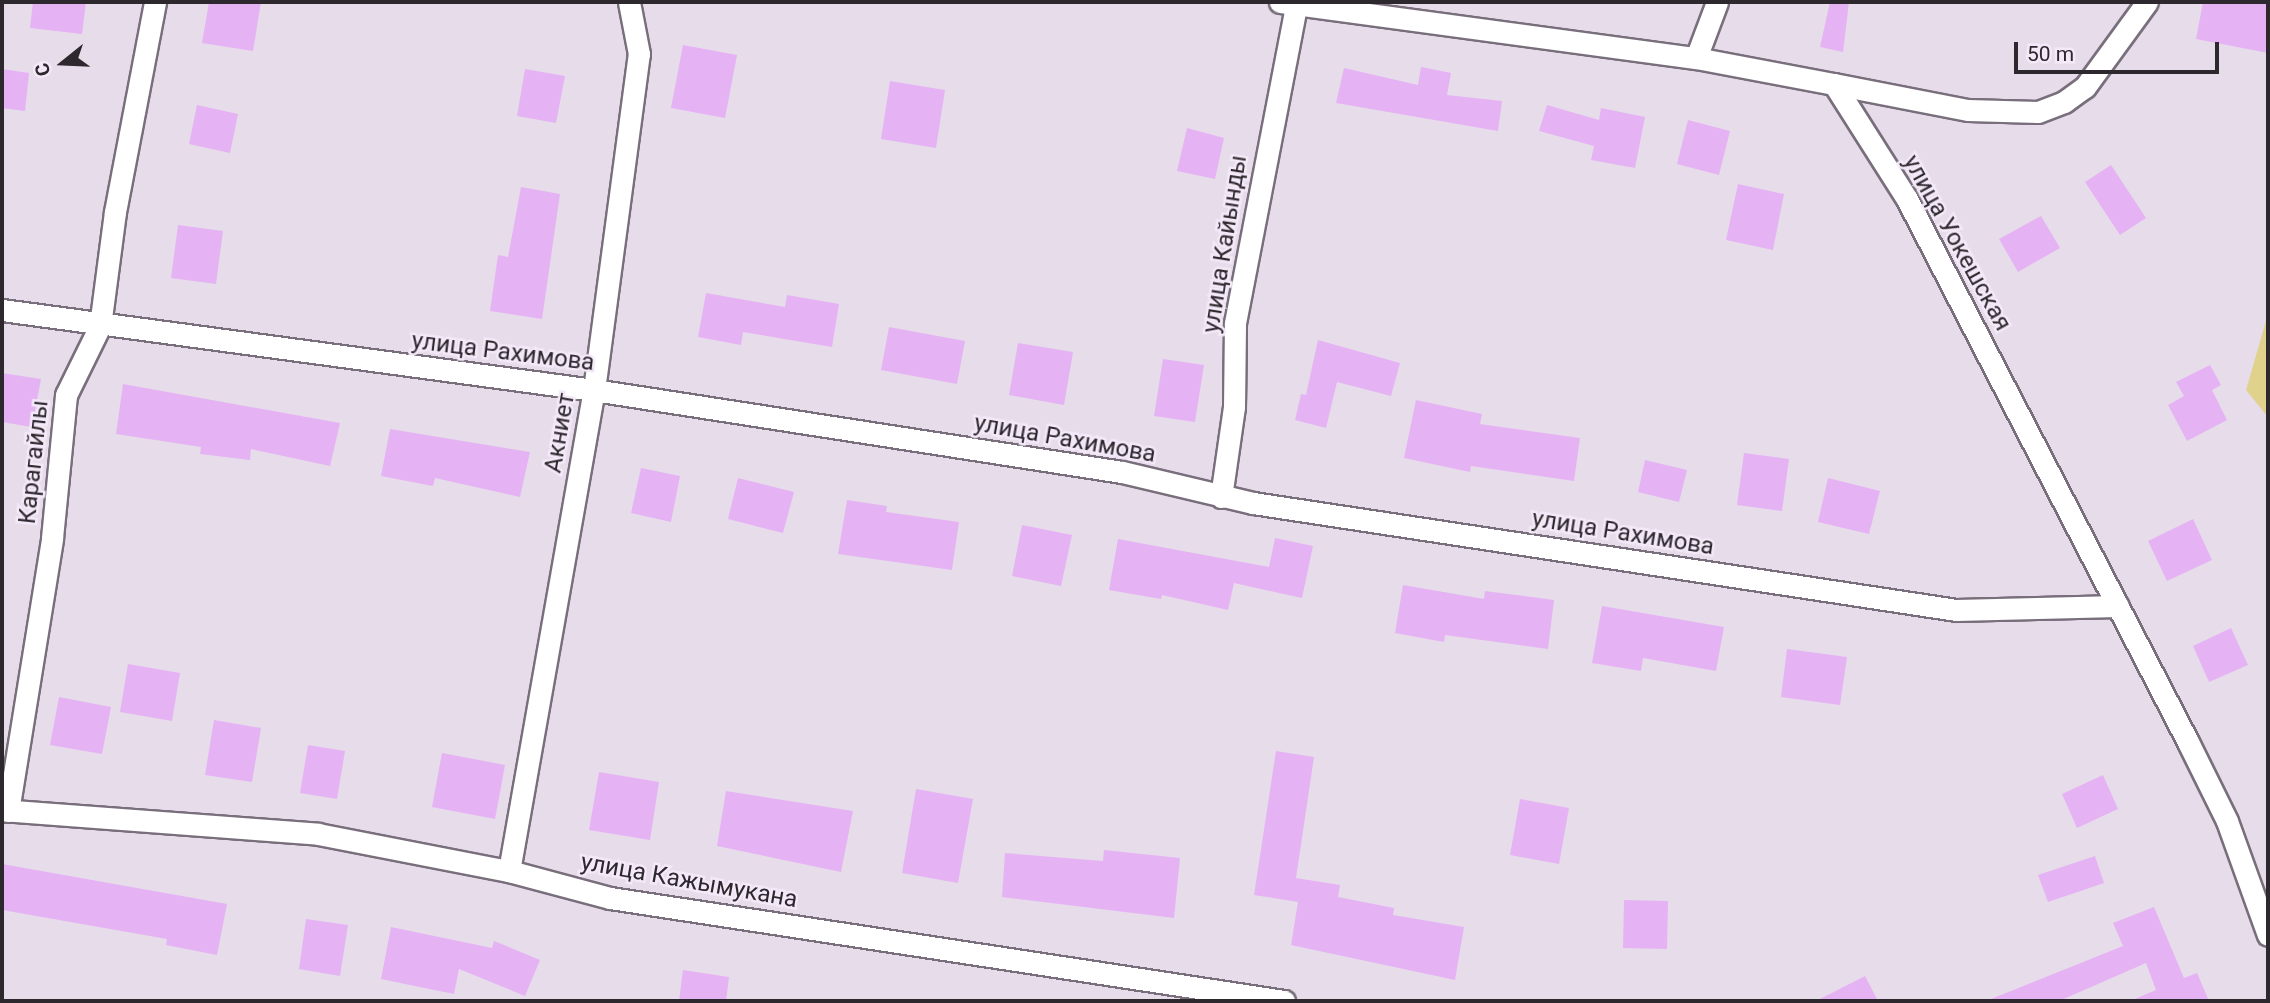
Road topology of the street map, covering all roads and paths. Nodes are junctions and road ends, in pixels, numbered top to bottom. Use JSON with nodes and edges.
{"nodes":[{"id":1,"x":155,"y":2,"type":"edge"},
{"id":2,"x":629,"y":2,"type":"edge"},
{"id":3,"x":1717,"y":2,"type":"edge"},
{"id":4,"x":2147,"y":2,"type":"edge"},
{"id":5,"x":1291,"y":3,"type":"edge"},
{"id":6,"x":1696,"y":58,"type":"junction"},
{"id":7,"x":1834,"y":85,"type":"junction"},
{"id":8,"x":2,"y":310,"type":"edge"},
{"id":9,"x":100,"y":326,"type":"junction"},
{"id":10,"x":594,"y":390,"type":"junction"},
{"id":11,"x":1221,"y":497,"type":"junction"},
{"id":12,"x":2118,"y":606,"type":"junction"},
{"id":13,"x":5,"y":810,"type":"edge"},
{"id":14,"x":509,"y":871,"type":"junction"},
{"id":15,"x":2268,"y":935,"type":"edge"},
{"id":16,"x":1284,"y":1001,"type":"edge"}],
"edges":[{"from":1,"to":9,"type":"street","name":"Карагайлы"},
{"from":2,"to":10,"type":"street","name":"Акниет"},
{"from":3,"to":6,"type":"street"},
{"from":4,"to":7,"type":"street"},
{"from":5,"to":6,"type":"street"},
{"from":5,"to":11,"type":"street","name":"улица Кайынды"},
{"from":6,"to":7,"type":"street"},
{"from":7,"to":12,"type":"street","name":"улица Уокешская"},
{"from":8,"to":9,"type":"street","name":"улица Рахимова"},
{"from":9,"to":10,"type":"street","name":"улица Рахимова"},
{"from":9,"to":13,"type":"street","name":"Карагайлы"},
{"from":10,"to":11,"type":"street","name":"улица Рахимова"},
{"from":10,"to":14,"type":"street","name":"Акниет"},
{"from":11,"to":12,"type":"street","name":"улица Рахимова"},
{"from":12,"to":15,"type":"street","name":"улица Уокешская"},
{"from":13,"to":14,"type":"street","name":"улица Кажымукана"},
{"from":14,"to":16,"type":"street","name":"улица Кажымукана"}]}
